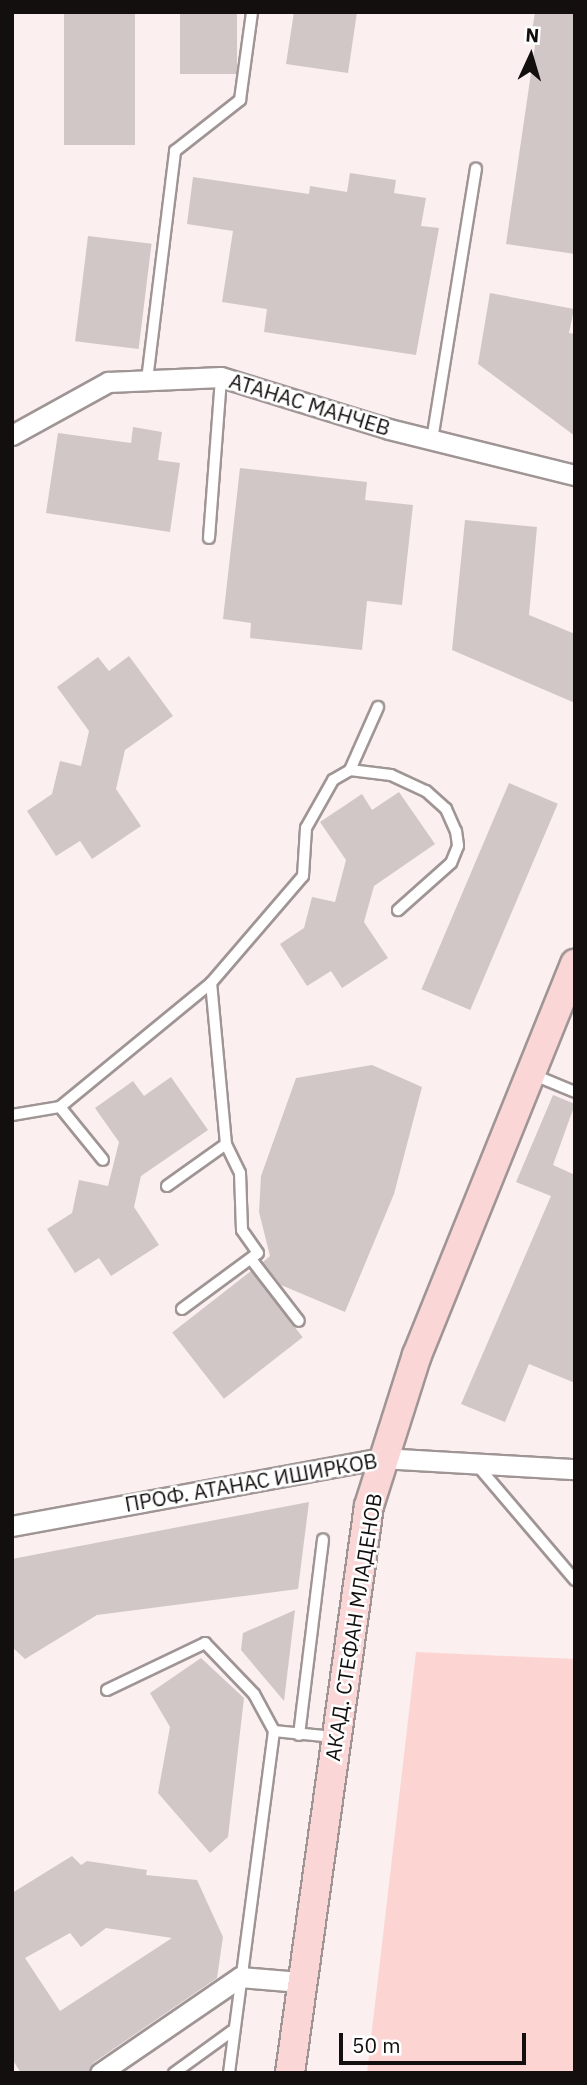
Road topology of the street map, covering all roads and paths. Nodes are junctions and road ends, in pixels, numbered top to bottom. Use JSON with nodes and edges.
{"nodes":[{"id":1,"x":252,"y":12,"type":"edge"},
{"id":2,"x":476,"y":169,"type":"dead end"},
{"id":3,"x":221,"y":377,"type":"junction"},
{"id":4,"x":147,"y":380,"type":"junction"},
{"id":5,"x":13,"y":431,"type":"edge"},
{"id":6,"x":432,"y":440,"type":"junction"},
{"id":7,"x":575,"y":475,"type":"edge"},
{"id":8,"x":209,"y":538,"type":"dead end"},
{"id":9,"x":378,"y":707,"type":"dead end"},
{"id":10,"x":350,"y":770,"type":"junction"},
{"id":11,"x":398,"y":910,"type":"dead end"},
{"id":12,"x":575,"y":964,"type":"edge"},
{"id":13,"x":211,"y":983,"type":"junction"},
{"id":14,"x":530,"y":1073,"type":"junction"},
{"id":15,"x":575,"y":1092,"type":"edge"},
{"id":16,"x":60,"y":1108,"type":"junction"},
{"id":17,"x":12,"y":1115,"type":"edge"},
{"id":18,"x":226,"y":1144,"type":"junction"},
{"id":19,"x":103,"y":1160,"type":"dead end"},
{"id":20,"x":167,"y":1186,"type":"dead end"},
{"id":21,"x":251,"y":1259,"type":"junction"},
{"id":22,"x":183,"y":1309,"type":"dead end"},
{"id":23,"x":299,"y":1321,"type":"dead end"},
{"id":24,"x":382,"y":1458,"type":"junction"},
{"id":25,"x":477,"y":1464,"type":"junction"},
{"id":26,"x":575,"y":1469,"type":"edge"},
{"id":27,"x":12,"y":1526,"type":"edge"},
{"id":28,"x":323,"y":1539,"type":"dead end"},
{"id":29,"x":575,"y":1580,"type":"edge"},
{"id":30,"x":107,"y":1690,"type":"dead end"},
{"id":31,"x":274,"y":1731,"type":"junction"},
{"id":32,"x":299,"y":1735,"type":"junction"},
{"id":33,"x":335,"y":1737,"type":"junction"},
{"id":34,"x":240,"y":1977,"type":"junction"},
{"id":35,"x":300,"y":1982,"type":"junction"},
{"id":36,"x":232,"y":2031,"type":"junction"},
{"id":37,"x":100,"y":2073,"type":"edge"},
{"id":38,"x":174,"y":2073,"type":"edge"},
{"id":39,"x":229,"y":2073,"type":"edge"},
{"id":40,"x":290,"y":2073,"type":"edge"}],
"edges":[{"from":1,"to":4,"type":"lane"},
{"from":2,"to":6,"type":"lane"},
{"from":3,"to":4,"type":"street","name":"АТАНАС МАНЧЕВ"},
{"from":3,"to":6,"type":"street","name":"АТАНАС МАНЧЕВ"},
{"from":3,"to":8,"type":"lane"},
{"from":4,"to":5,"type":"street","name":"АТАНАС МАНЧЕВ"},
{"from":6,"to":7,"type":"street","name":"АТАНАС МАНЧЕВ"},
{"from":9,"to":10,"type":"lane"},
{"from":10,"to":11,"type":"lane"},
{"from":10,"to":13,"type":"lane"},
{"from":12,"to":14,"type":"street","name":"АКАД. СТЕФАН МЛАДЕНОВ"},
{"from":13,"to":16,"type":"lane"},
{"from":13,"to":18,"type":"lane"},
{"from":14,"to":15,"type":"lane"},
{"from":14,"to":24,"type":"street","name":"АКАД. СТЕФАН МЛАДЕНОВ"},
{"from":16,"to":17,"type":"lane"},
{"from":16,"to":19,"type":"lane"},
{"from":18,"to":20,"type":"lane"},
{"from":18,"to":21,"type":"lane"},
{"from":21,"to":22,"type":"lane"},
{"from":21,"to":23,"type":"lane"},
{"from":24,"to":25,"type":"street","name":"ПРОФ. АТАНАС ИШИРКОВ"},
{"from":24,"to":27,"type":"street","name":"ПРОФ. АТАНАС ИШИРКОВ"},
{"from":24,"to":33,"type":"street","name":"АКАД. СТЕФАН МЛАДЕНОВ"},
{"from":25,"to":26,"type":"street","name":"ПРОФ. АТАНАС ИШИРКОВ"},
{"from":25,"to":29,"type":"lane"},
{"from":28,"to":32,"type":"lane"},
{"from":30,"to":31,"type":"lane"},
{"from":31,"to":32,"type":"lane"},
{"from":31,"to":34,"type":"lane"},
{"from":32,"to":33,"type":"lane"},
{"from":33,"to":35,"type":"street","name":"АКАД. СТЕФАН МЛАДЕНОВ"},
{"from":34,"to":35,"type":"street"},
{"from":34,"to":36,"type":"lane"},
{"from":34,"to":37,"type":"street"},
{"from":35,"to":40,"type":"street","name":"АКАД. СТЕФАН МЛАДЕНОВ"},
{"from":36,"to":38,"type":"lane"},
{"from":36,"to":39,"type":"lane"}]}
